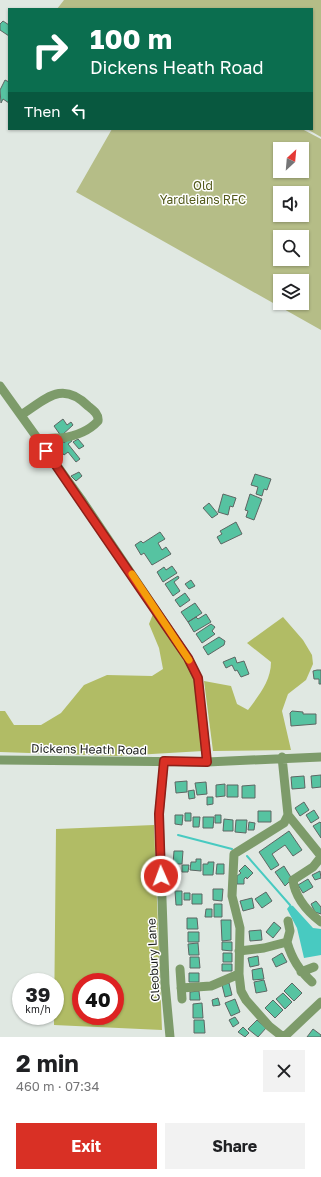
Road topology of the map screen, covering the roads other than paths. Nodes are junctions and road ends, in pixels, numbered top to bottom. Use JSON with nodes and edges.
{"nodes":[{"id":1,"x":0,"y":386,"type":"edge"},
{"id":2,"x":21,"y":415,"type":"junction"},
{"id":3,"x":40,"y":442,"type":"junction"},
{"id":4,"x":282,"y":757,"type":"junction"},
{"id":5,"x":321,"y":757,"type":"edge"},
{"id":6,"x":0,"y":760,"type":"edge"},
{"id":7,"x":164,"y":761,"type":"junction"},
{"id":8,"x":207,"y":762,"type":"junction"},
{"id":9,"x":288,"y":815,"type":"junction"},
{"id":10,"x":321,"y":857,"type":"edge"},
{"id":11,"x":288,"y":921,"type":"dead end"},
{"id":12,"x":321,"y":922,"type":"edge"},
{"id":13,"x":288,"y":942,"type":"junction"},
{"id":14,"x":239,"y":950,"type":"junction"},
{"id":15,"x":314,"y":967,"type":"dead end"},
{"id":16,"x":180,"y":969,"type":"dead end"},
{"id":17,"x":302,"y":972,"type":"junction"},
{"id":18,"x":239,"y":974,"type":"junction"},
{"id":19,"x":312,"y":982,"type":"dead end"},
{"id":20,"x":182,"y":988,"type":"junction"},
{"id":21,"x":182,"y":999,"type":"dead end"},
{"id":22,"x":321,"y":1002,"type":"edge"},
{"id":23,"x":170,"y":1037,"type":"edge"},
{"id":24,"x":284,"y":1037,"type":"edge"}],
"edges":[{"from":1,"to":2,"type":"street"},
{"from":2,"to":3,"type":"street"},
{"from":2,"to":3,"type":"street"},
{"from":3,"to":8,"type":"street"},
{"from":4,"to":5,"type":"street","name":"Dickens Heath Road"},
{"from":4,"to":8,"type":"street","name":"Dickens Heath Road"},
{"from":4,"to":9,"type":"street"},
{"from":6,"to":7,"type":"street","name":"Dickens Heath Road"},
{"from":7,"to":8,"type":"street","name":"Dickens Heath Road"},
{"from":7,"to":23,"type":"street","name":"Cleobury Lane"},
{"from":9,"to":10,"type":"street"},
{"from":9,"to":14,"type":"street"},
{"from":10,"to":12,"type":"street"},
{"from":11,"to":13,"type":"street"},
{"from":13,"to":14,"type":"street"},
{"from":13,"to":17,"type":"street"},
{"from":14,"to":18,"type":"street"},
{"from":15,"to":17,"type":"street"},
{"from":16,"to":20,"type":"street"},
{"from":17,"to":19,"type":"street"},
{"from":18,"to":20,"type":"street"},
{"from":18,"to":24,"type":"street"},
{"from":20,"to":21,"type":"street"},
{"from":22,"to":24,"type":"street"}]}
